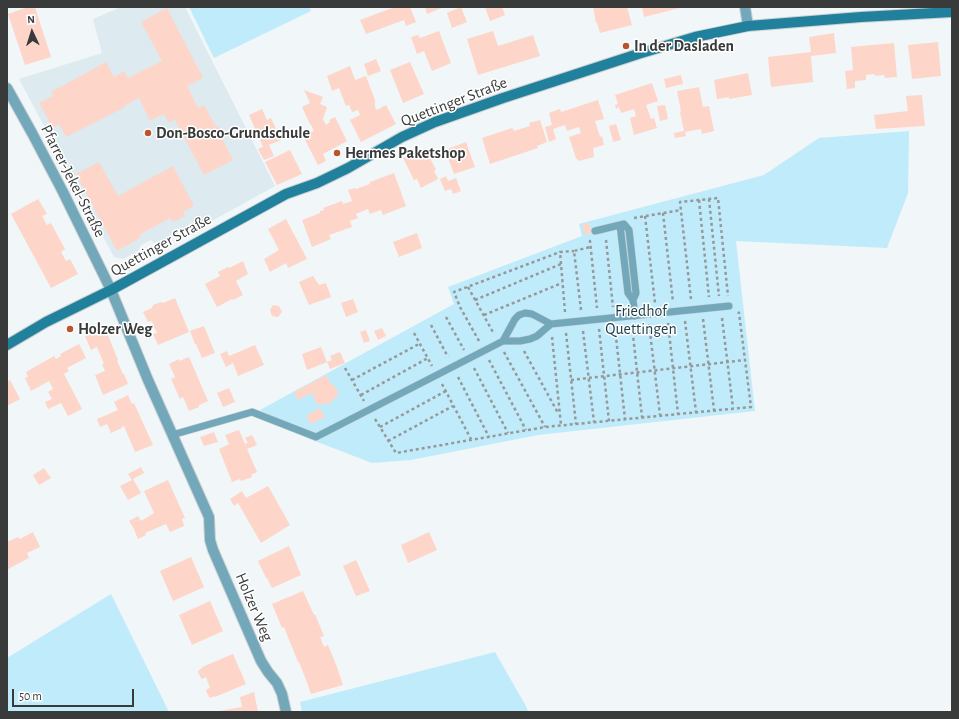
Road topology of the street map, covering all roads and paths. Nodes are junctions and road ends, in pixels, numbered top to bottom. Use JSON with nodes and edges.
{"nodes":[{"id":1,"x":744,"y":7,"type":"edge"},
{"id":2,"x":952,"y":12,"type":"edge"},
{"id":3,"x":748,"y":26,"type":"junction"},
{"id":4,"x":7,"y":88,"type":"edge"},
{"id":5,"x":699,"y":200,"type":"junction"},
{"id":6,"x":681,"y":210,"type":"junction"},
{"id":7,"x":663,"y":213,"type":"junction"},
{"id":8,"x":645,"y":216,"type":"junction"},
{"id":9,"x":622,"y":225,"type":"junction"},
{"id":10,"x":595,"y":231,"type":"dead end"},
{"id":11,"x":560,"y":252,"type":"dead end"},
{"id":12,"x":561,"y":264,"type":"dead end"},
{"id":13,"x":562,"y":283,"type":"dead end"},
{"id":14,"x":468,"y":287,"type":"junction"},
{"id":15,"x":111,"y":290,"type":"junction"},
{"id":16,"x":454,"y":292,"type":"dead end"},
{"id":17,"x":475,"y":300,"type":"junction"},
{"id":18,"x":729,"y":306,"type":"junction"},
{"id":19,"x":710,"y":308,"type":"junction"},
{"id":20,"x":702,"y":309,"type":"junction"},
{"id":21,"x":693,"y":310,"type":"junction"},
{"id":22,"x":684,"y":311,"type":"junction"},
{"id":23,"x":674,"y":312,"type":"junction"},
{"id":24,"x":667,"y":313,"type":"junction"},
{"id":25,"x":656,"y":314,"type":"junction"},
{"id":26,"x":484,"y":315,"type":"junction"},
{"id":27,"x":648,"y":315,"type":"junction"},
{"id":28,"x":446,"y":316,"type":"dead end"},
{"id":29,"x":633,"y":316,"type":"junction"},
{"id":30,"x":551,"y":324,"type":"junction"},
{"id":31,"x":431,"y":325,"type":"dead end"},
{"id":32,"x":520,"y":341,"type":"junction"},
{"id":33,"x":501,"y":342,"type":"junction"},
{"id":34,"x":419,"y":344,"type":"dead end"},
{"id":35,"x":7,"y":345,"type":"edge"},
{"id":36,"x":428,"y":358,"type":"dead end"},
{"id":37,"x":469,"y":359,"type":"junction"},
{"id":38,"x":745,"y":360,"type":"junction"},
{"id":39,"x":709,"y":364,"type":"junction"},
{"id":40,"x":691,"y":366,"type":"junction"},
{"id":41,"x":453,"y":367,"type":"junction"},
{"id":42,"x":673,"y":368,"type":"junction"},
{"id":43,"x":654,"y":370,"type":"junction"},
{"id":44,"x":638,"y":372,"type":"junction"},
{"id":45,"x":352,"y":380,"type":"dead end"},
{"id":46,"x":571,"y":380,"type":"dead end"},
{"id":47,"x":446,"y":391,"type":"dead end"},
{"id":48,"x":361,"y":395,"type":"dead end"},
{"id":49,"x":453,"y":406,"type":"dead end"},
{"id":50,"x":714,"y":410,"type":"junction"},
{"id":51,"x":696,"y":412,"type":"junction"},
{"id":52,"x":678,"y":414,"type":"junction"},
{"id":53,"x":560,"y":415,"type":"junction"},
{"id":54,"x":660,"y":415,"type":"junction"},
{"id":55,"x":642,"y":417,"type":"junction"},
{"id":56,"x":561,"y":425,"type":"junction"},
{"id":57,"x":380,"y":427,"type":"dead end"},
{"id":58,"x":545,"y":427,"type":"junction"},
{"id":59,"x":508,"y":433,"type":"junction"},
{"id":60,"x":172,"y":435,"type":"junction"},
{"id":61,"x":489,"y":437,"type":"junction"},
{"id":62,"x":388,"y":441,"type":"dead end"},
{"id":63,"x":396,"y":453,"type":"dead end"},
{"id":64,"x":286,"y":712,"type":"edge"}],
"edges":[{"from":1,"to":3,"type":"street"},
{"from":2,"to":3,"type":"street","name":"Quettinger Straße"},
{"from":3,"to":15,"type":"street","name":"Quettinger Straße"},
{"from":4,"to":15,"type":"street","name":"Pfarrer-Jekel-Straße"},
{"from":5,"to":6,"type":"path"},
{"from":5,"to":18,"type":"path"},
{"from":5,"to":19,"type":"path"},
{"from":6,"to":7,"type":"path"},
{"from":6,"to":21,"type":"path"},
{"from":7,"to":8,"type":"path"},
{"from":7,"to":23,"type":"path"},
{"from":8,"to":9,"type":"path"},
{"from":8,"to":25,"type":"path"},
{"from":9,"to":10,"type":"lane"},
{"from":9,"to":29,"type":"lane"},
{"from":11,"to":14,"type":"path"},
{"from":12,"to":17,"type":"path"},
{"from":13,"to":26,"type":"path"},
{"from":14,"to":16,"type":"path"},
{"from":14,"to":17,"type":"path"},
{"from":15,"to":35,"type":"street","name":"Quettinger Straße"},
{"from":15,"to":60,"type":"street","name":"Holzer Weg"},
{"from":17,"to":26,"type":"path"},
{"from":18,"to":19,"type":"lane"},
{"from":18,"to":38,"type":"path"},
{"from":19,"to":20,"type":"lane"},
{"from":20,"to":21,"type":"lane"},
{"from":20,"to":39,"type":"path"},
{"from":21,"to":22,"type":"lane"},
{"from":22,"to":23,"type":"lane"},
{"from":22,"to":40,"type":"path"},
{"from":23,"to":24,"type":"lane"},
{"from":24,"to":25,"type":"lane"},
{"from":24,"to":42,"type":"path"},
{"from":25,"to":27,"type":"lane"},
{"from":26,"to":33,"type":"path"},
{"from":27,"to":29,"type":"lane"},
{"from":27,"to":43,"type":"path"},
{"from":28,"to":37,"type":"path"},
{"from":29,"to":30,"type":"lane"},
{"from":29,"to":44,"type":"path"},
{"from":30,"to":32,"type":"lane"},
{"from":30,"to":33,"type":"lane"},
{"from":30,"to":53,"type":"path"},
{"from":31,"to":41,"type":"path"},
{"from":32,"to":33,"type":"lane"},
{"from":32,"to":53,"type":"path"},
{"from":33,"to":37,"type":"lane"},
{"from":33,"to":58,"type":"path"},
{"from":34,"to":45,"type":"path"},
{"from":36,"to":48,"type":"path"},
{"from":37,"to":41,"type":"lane"},
{"from":37,"to":59,"type":"path"},
{"from":38,"to":39,"type":"path"},
{"from":38,"to":50,"type":"path"},
{"from":39,"to":40,"type":"path"},
{"from":39,"to":50,"type":"path"},
{"from":40,"to":42,"type":"path"},
{"from":40,"to":51,"type":"path"},
{"from":41,"to":60,"type":"lane"},
{"from":41,"to":61,"type":"path"},
{"from":42,"to":43,"type":"path"},
{"from":42,"to":52,"type":"path"},
{"from":43,"to":44,"type":"path"},
{"from":43,"to":54,"type":"path"},
{"from":44,"to":46,"type":"path"},
{"from":44,"to":55,"type":"path"},
{"from":47,"to":57,"type":"path"},
{"from":49,"to":62,"type":"path"},
{"from":50,"to":51,"type":"path"},
{"from":51,"to":52,"type":"path"},
{"from":52,"to":54,"type":"path"},
{"from":53,"to":56,"type":"path"},
{"from":54,"to":55,"type":"path"},
{"from":55,"to":56,"type":"path"},
{"from":56,"to":58,"type":"path"},
{"from":58,"to":59,"type":"path"},
{"from":59,"to":61,"type":"path"},
{"from":60,"to":64,"type":"street","name":"Holzer Weg"},
{"from":61,"to":63,"type":"path"}]}
